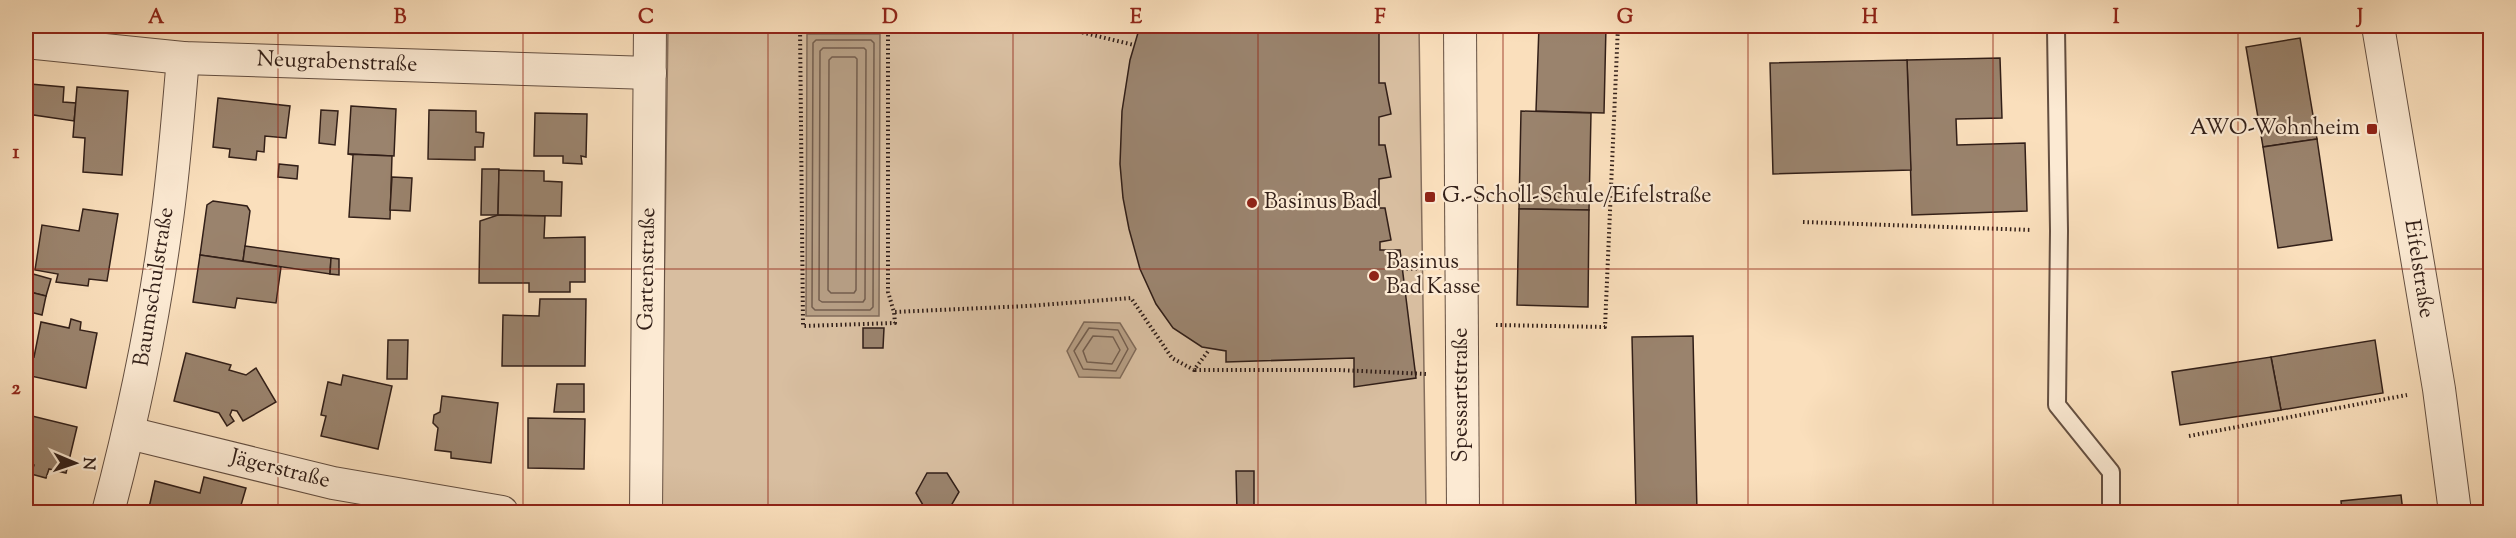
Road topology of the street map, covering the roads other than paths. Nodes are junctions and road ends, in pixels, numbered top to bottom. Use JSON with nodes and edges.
{"nodes":[{"id":1,"x":651,"y":26,"type":"edge"},
{"id":2,"x":1460,"y":26,"type":"edge"},
{"id":3,"x":2052,"y":26,"type":"edge"},
{"id":4,"x":2378,"y":26,"type":"edge"},
{"id":5,"x":26,"y":42,"type":"edge"},
{"id":6,"x":183,"y":58,"type":"junction"},
{"id":7,"x":650,"y":73,"type":"junction"},
{"id":8,"x":129,"y":434,"type":"junction"},
{"id":9,"x":108,"y":513,"type":"edge"},
{"id":10,"x":502,"y":513,"type":"edge"},
{"id":11,"x":646,"y":513,"type":"edge"},
{"id":12,"x":1463,"y":513,"type":"edge"},
{"id":13,"x":2111,"y":513,"type":"edge"},
{"id":14,"x":2455,"y":513,"type":"edge"}],
"edges":[{"from":1,"to":7,"type":"street","name":"Gartenstraße"},
{"from":2,"to":12,"type":"street","name":"Spessartstraße"},
{"from":3,"to":13,"type":"lane"},
{"from":4,"to":14,"type":"street","name":"Eifelstraße"},
{"from":5,"to":6,"type":"street","name":"Neugrabenstraße"},
{"from":6,"to":7,"type":"street","name":"Neugrabenstraße"},
{"from":6,"to":8,"type":"street","name":"Baumschulstraße"},
{"from":7,"to":11,"type":"street","name":"Gartenstraße"},
{"from":8,"to":9,"type":"street","name":"Baumschulstraße"},
{"from":8,"to":10,"type":"street","name":"Jägerstraße"}]}
